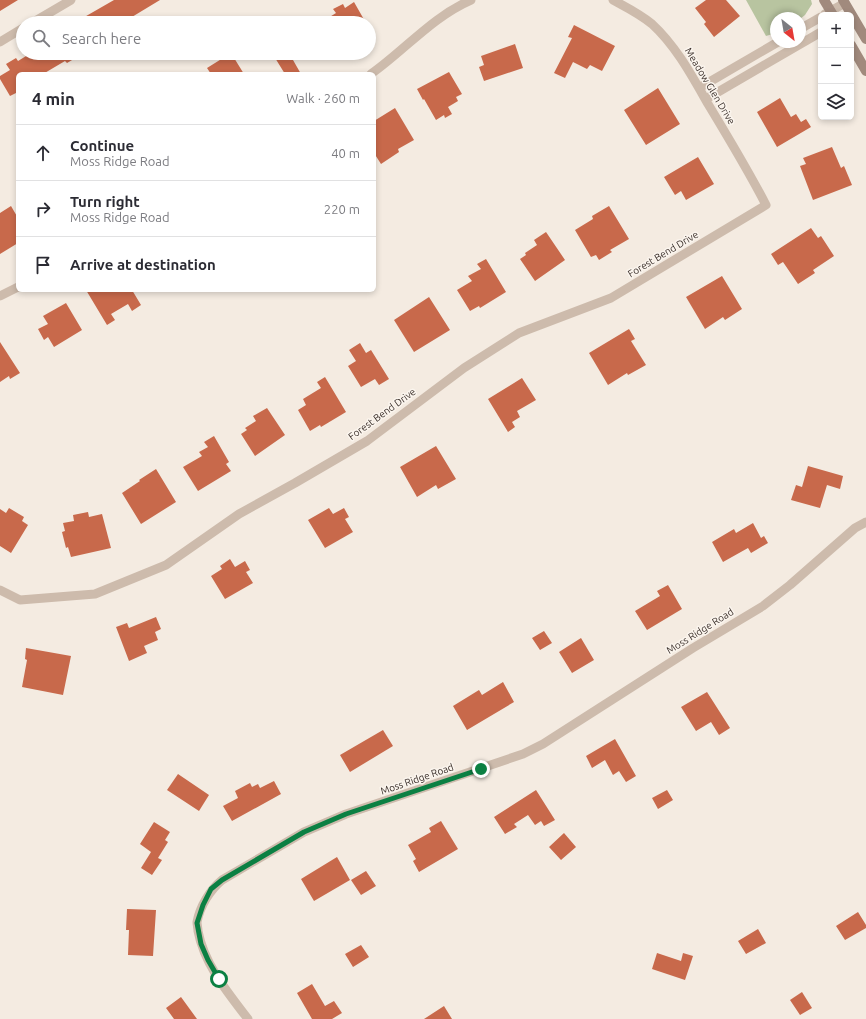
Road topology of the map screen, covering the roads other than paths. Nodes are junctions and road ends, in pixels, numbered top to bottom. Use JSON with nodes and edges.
{"nodes":[{"id":1,"x":71,"y":0,"type":"edge"},
{"id":2,"x":471,"y":0,"type":"edge"},
{"id":3,"x":612,"y":0,"type":"edge"},
{"id":4,"x":824,"y":0,"type":"edge"},
{"id":5,"x":844,"y":2,"type":"edge"},
{"id":6,"x":828,"y":12,"type":"edge"},
{"id":7,"x":832,"y":12,"type":"edge"},
{"id":8,"x":849,"y":12,"type":"edge"},
{"id":9,"x":44,"y":16,"type":"edge"},
{"id":10,"x":818,"y":19,"type":"edge"},
{"id":11,"x":854,"y":20,"type":"edge"},
{"id":12,"x":806,"y":26,"type":"edge"},
{"id":13,"x":16,"y":32,"type":"edge"},
{"id":14,"x":818,"y":34,"type":"edge"},
{"id":15,"x":866,"y":39,"type":"edge"},
{"id":16,"x":0,"y":42,"type":"edge"},
{"id":17,"x":770,"y":47,"type":"edge"},
{"id":18,"x":853,"y":48,"type":"edge"},
{"id":19,"x":866,"y":71,"type":"edge"},
{"id":20,"x":375,"y":72,"type":"edge"},
{"id":21,"x":699,"y":88,"type":"junction"},
{"id":22,"x":706,"y":99,"type":"junction"},
{"id":23,"x":766,"y":205,"type":"joint"},
{"id":24,"x":16,"y":288,"type":"edge"},
{"id":25,"x":0,"y":296,"type":"edge"},
{"id":26,"x":866,"y":522,"type":"edge"},
{"id":27,"x":0,"y":590,"type":"edge"},
{"id":28,"x":248,"y":1019,"type":"edge"}],
"edges":[{"from":1,"to":9,"type":"street"},
{"from":2,"to":20,"type":"street"},
{"from":3,"to":21,"type":"street","name":"Meadow Glen Drive"},
{"from":4,"to":6,"type":"main road"},
{"from":5,"to":7,"type":"street"},
{"from":5,"to":8,"type":"main road"},
{"from":10,"to":12,"type":"street"},
{"from":11,"to":15,"type":"main road"},
{"from":13,"to":16,"type":"street"},
{"from":14,"to":22,"type":"street"},
{"from":17,"to":21,"type":"street"},
{"from":18,"to":19,"type":"main road"},
{"from":21,"to":22,"type":"street","name":"Meadow Glen Drive"},
{"from":22,"to":23,"type":"street","name":"Meadow Glen Drive"},
{"from":23,"to":27,"type":"street","name":"Forest Bend Drive"},
{"from":24,"to":25,"type":"street"},
{"from":26,"to":28,"type":"street","name":"Moss Ridge Road"}]}
